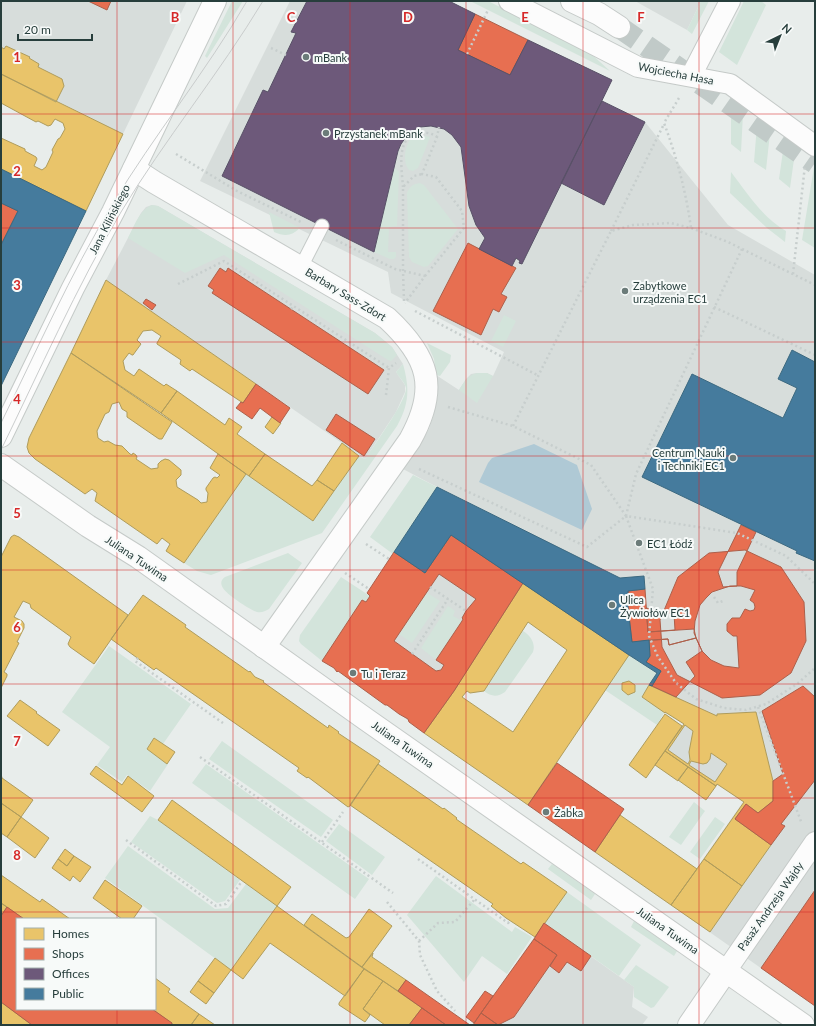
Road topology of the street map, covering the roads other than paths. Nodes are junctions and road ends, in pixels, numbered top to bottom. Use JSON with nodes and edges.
{"nodes":[{"id":1,"x":215,"y":1,"type":"edge"},
{"id":2,"x":508,"y":1,"type":"edge"},
{"id":3,"x":572,"y":1,"type":"edge"},
{"id":4,"x":730,"y":1,"type":"edge"},
{"id":5,"x":619,"y":27,"type":"tunnel mouth"},
{"id":6,"x":691,"y":76,"type":"junction"},
{"id":7,"x":811,"y":143,"type":"edge"},
{"id":8,"x":134,"y":169,"type":"junction"},
{"id":9,"x":322,"y":226,"type":"dead end"},
{"id":10,"x":301,"y":267,"type":"junction"},
{"id":11,"x":1,"y":436,"type":"edge"},
{"id":12,"x":1,"y":465,"type":"edge"},
{"id":13,"x":264,"y":647,"type":"junction"},
{"id":14,"x":813,"y":844,"type":"edge"},
{"id":15,"x":726,"y":971,"type":"junction"},
{"id":16,"x":689,"y":1025,"type":"edge"},
{"id":17,"x":803,"y":1025,"type":"edge"}],
"edges":[{"from":1,"to":8,"type":"street","name":"Jana Kilińskiego"},
{"from":2,"to":6,"type":"street","name":"Wojciecha Hasa"},
{"from":3,"to":5,"type":"street"},
{"from":4,"to":6,"type":"street"},
{"from":6,"to":7,"type":"street","name":"Wojciecha Hasa"},
{"from":8,"to":10,"type":"street","name":"Barbary Sass-Zdort"},
{"from":8,"to":11,"type":"street","name":"Jana Kilińskiego"},
{"from":9,"to":10,"type":"lane"},
{"from":10,"to":13,"type":"street","name":"Barbary Sass-Zdort"},
{"from":12,"to":13,"type":"street","name":"Juliana Tuwima"},
{"from":13,"to":15,"type":"street","name":"Juliana Tuwima"},
{"from":14,"to":15,"type":"street","name":"Pasaż Andrzeja Wajdy"},
{"from":15,"to":16,"type":"street"},
{"from":15,"to":17,"type":"street","name":"Juliana Tuwima"}]}
